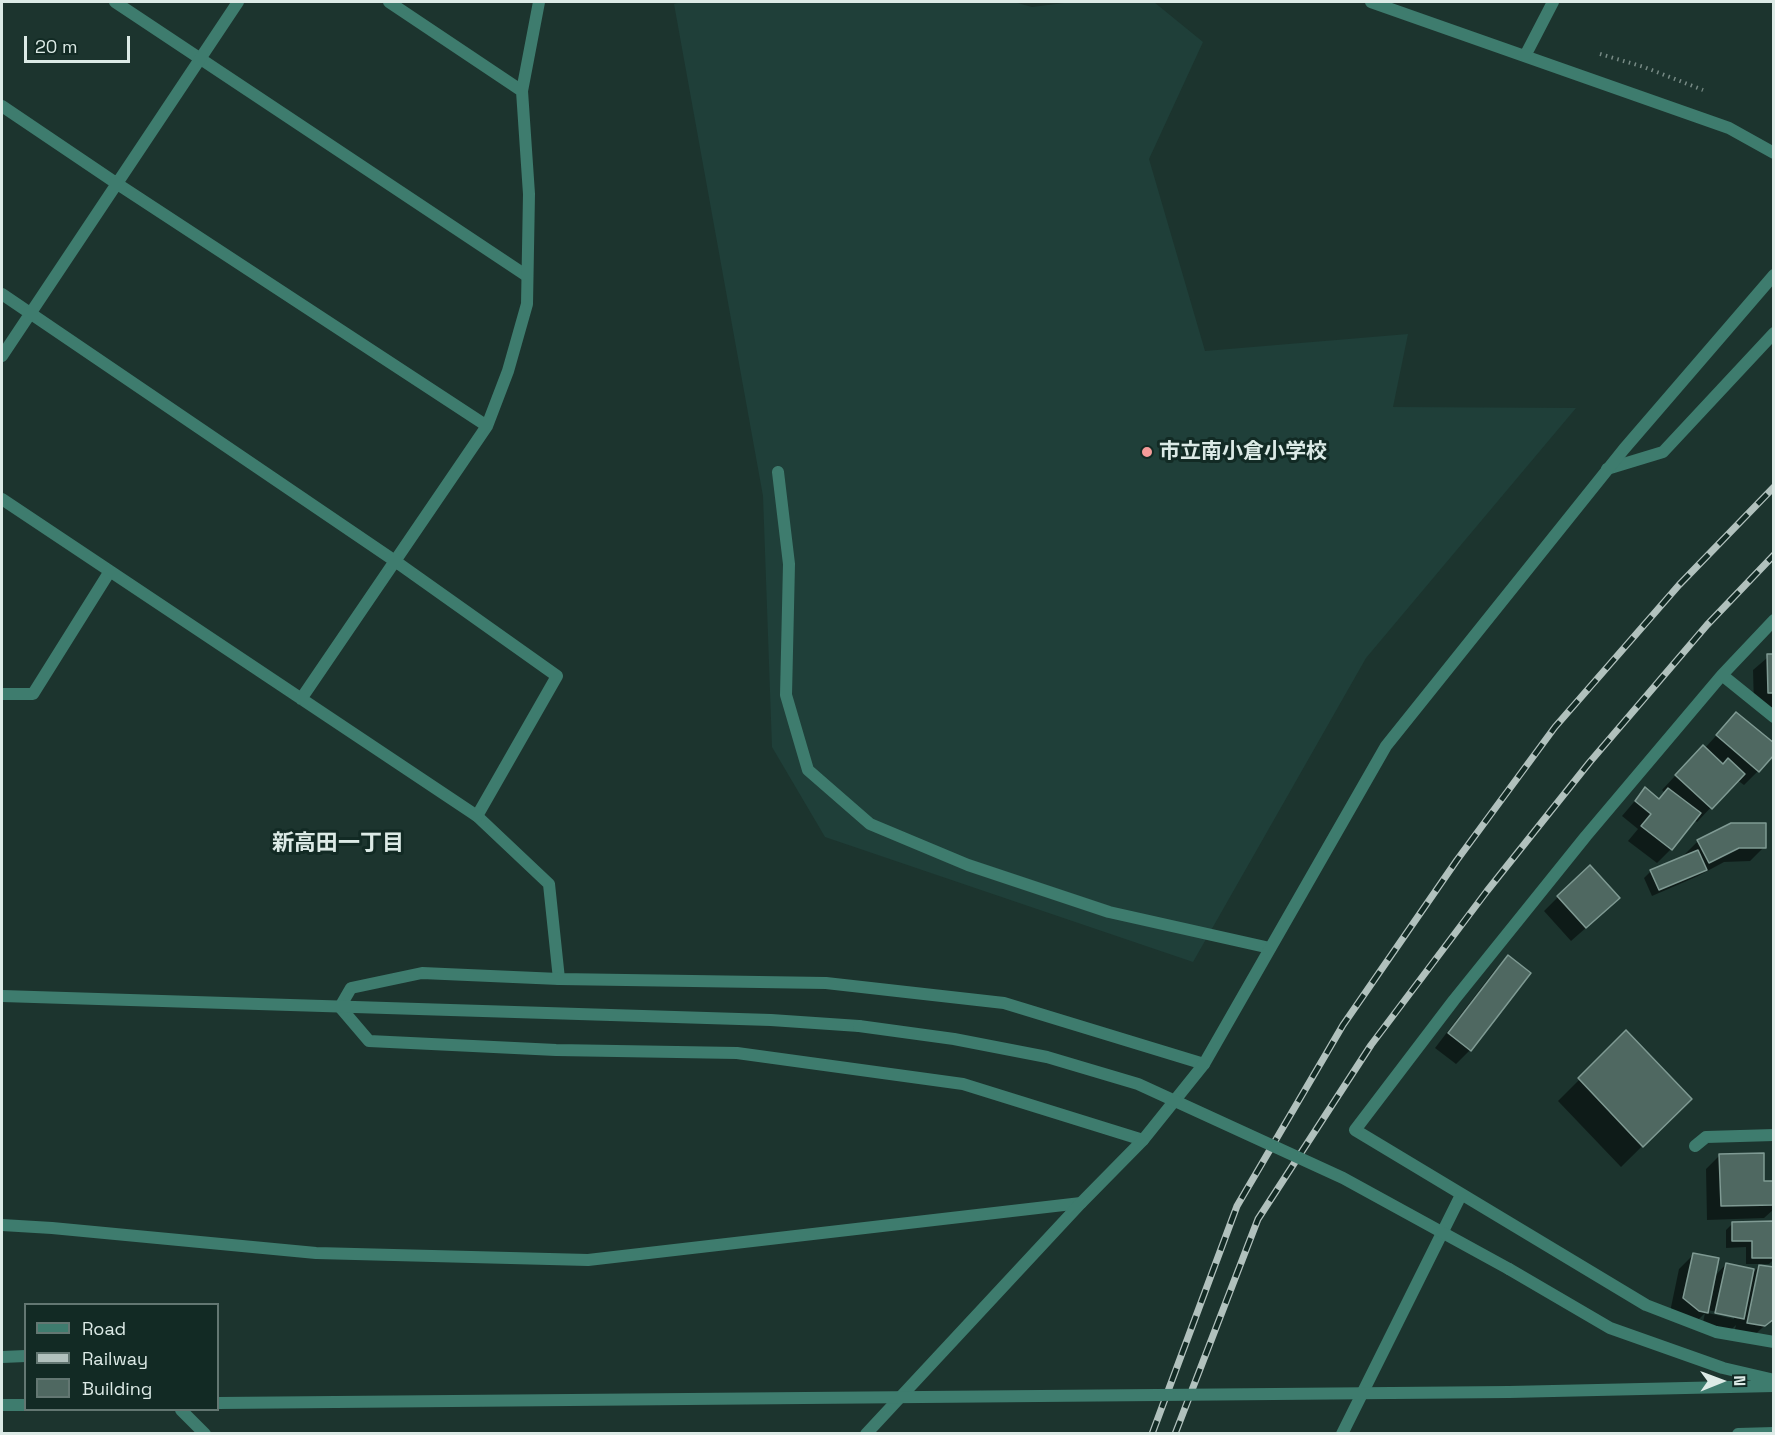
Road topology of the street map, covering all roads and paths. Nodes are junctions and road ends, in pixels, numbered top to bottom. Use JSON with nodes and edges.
{"nodes":[{"id":1,"x":115,"y":2,"type":"edge"},
{"id":2,"x":238,"y":2,"type":"edge"},
{"id":3,"x":389,"y":2,"type":"edge"},
{"id":4,"x":539,"y":2,"type":"edge"},
{"id":5,"x":1371,"y":2,"type":"edge"},
{"id":6,"x":1552,"y":2,"type":"edge"},
{"id":7,"x":1593,"y":52,"type":"dead end"},
{"id":8,"x":1525,"y":56,"type":"junction"},
{"id":9,"x":201,"y":57,"type":"junction"},
{"id":10,"x":522,"y":91,"type":"junction"},
{"id":11,"x":1705,"y":91,"type":"dead end"},
{"id":12,"x":2,"y":106,"type":"edge"},
{"id":13,"x":1773,"y":153,"type":"edge"},
{"id":14,"x":116,"y":183,"type":"junction"},
{"id":15,"x":1773,"y":275,"type":"edge"},
{"id":16,"x":527,"y":276,"type":"junction"},
{"id":17,"x":2,"y":294,"type":"edge"},
{"id":18,"x":30,"y":313,"type":"junction"},
{"id":19,"x":1773,"y":333,"type":"edge"},
{"id":20,"x":2,"y":356,"type":"edge"},
{"id":21,"x":487,"y":426,"type":"junction"},
{"id":22,"x":1607,"y":469,"type":"junction"},
{"id":23,"x":778,"y":472,"type":"dead end"},
{"id":24,"x":2,"y":499,"type":"edge"},
{"id":25,"x":395,"y":561,"type":"junction"},
{"id":26,"x":110,"y":571,"type":"junction"},
{"id":27,"x":1773,"y":620,"type":"edge"},
{"id":28,"x":1722,"y":675,"type":"junction"},
{"id":29,"x":2,"y":694,"type":"edge"},
{"id":30,"x":302,"y":699,"type":"junction"},
{"id":31,"x":1773,"y":717,"type":"edge"},
{"id":32,"x":477,"y":816,"type":"junction"},
{"id":33,"x":1270,"y":948,"type":"junction"},
{"id":34,"x":559,"y":979,"type":"junction"},
{"id":35,"x":2,"y":996,"type":"edge"},
{"id":36,"x":340,"y":1007,"type":"junction"},
{"id":37,"x":1204,"y":1064,"type":"junction"},
{"id":38,"x":1773,"y":1136,"type":"edge"},
{"id":39,"x":1143,"y":1140,"type":"junction"},
{"id":40,"x":1695,"y":1146,"type":"dead end"},
{"id":41,"x":1461,"y":1194,"type":"junction"},
{"id":42,"x":1081,"y":1203,"type":"junction"},
{"id":43,"x":2,"y":1226,"type":"edge"},
{"id":44,"x":1773,"y":1342,"type":"edge"},
{"id":45,"x":24,"y":1356,"type":"edge"},
{"id":46,"x":2,"y":1357,"type":"edge"},
{"id":47,"x":1773,"y":1380,"type":"edge"},
{"id":48,"x":1773,"y":1386,"type":"edge"},
{"id":49,"x":219,"y":1403,"type":"edge"},
{"id":50,"x":24,"y":1405,"type":"edge"},
{"id":51,"x":2,"y":1406,"type":"edge"},
{"id":52,"x":182,"y":1411,"type":"edge"},
{"id":53,"x":1773,"y":1433,"type":"edge"},
{"id":54,"x":205,"y":1434,"type":"edge"},
{"id":55,"x":866,"y":1434,"type":"edge"},
{"id":56,"x":1342,"y":1434,"type":"edge"},
{"id":57,"x":1738,"y":1434,"type":"edge"}],
"edges":[{"from":1,"to":9,"type":"street"},
{"from":2,"to":9,"type":"street"},
{"from":3,"to":10,"type":"street"},
{"from":4,"to":10,"type":"street"},
{"from":5,"to":8,"type":"street"},
{"from":6,"to":8,"type":"street"},
{"from":7,"to":11,"type":"path"},
{"from":8,"to":13,"type":"street"},
{"from":9,"to":14,"type":"street"},
{"from":9,"to":16,"type":"street"},
{"from":10,"to":16,"type":"street"},
{"from":12,"to":14,"type":"street"},
{"from":14,"to":18,"type":"street"},
{"from":14,"to":21,"type":"street"},
{"from":15,"to":22,"type":"street"},
{"from":16,"to":21,"type":"street"},
{"from":17,"to":18,"type":"street"},
{"from":18,"to":20,"type":"street"},
{"from":18,"to":25,"type":"street"},
{"from":19,"to":22,"type":"street"},
{"from":21,"to":25,"type":"street"},
{"from":22,"to":33,"type":"street"},
{"from":23,"to":33,"type":"street"},
{"from":24,"to":26,"type":"street"},
{"from":25,"to":30,"type":"street"},
{"from":25,"to":32,"type":"street"},
{"from":26,"to":29,"type":"street"},
{"from":26,"to":30,"type":"street"},
{"from":27,"to":28,"type":"street"},
{"from":28,"to":31,"type":"street"},
{"from":28,"to":41,"type":"street"},
{"from":30,"to":32,"type":"street"},
{"from":32,"to":34,"type":"street"},
{"from":33,"to":37,"type":"street"},
{"from":34,"to":36,"type":"street"},
{"from":34,"to":37,"type":"street"},
{"from":35,"to":36,"type":"street"},
{"from":36,"to":39,"type":"street"},
{"from":36,"to":47,"type":"street","bridge":true},
{"from":37,"to":39,"type":"street"},
{"from":38,"to":40,"type":"street"},
{"from":39,"to":42,"type":"street"},
{"from":41,"to":44,"type":"street"},
{"from":41,"to":56,"type":"street"},
{"from":42,"to":43,"type":"street"},
{"from":42,"to":55,"type":"street"},
{"from":45,"to":46,"type":"street"},
{"from":48,"to":49,"type":"street","bridge":true},
{"from":50,"to":51,"type":"street"},
{"from":52,"to":54,"type":"street"},
{"from":53,"to":57,"type":"street"}]}
